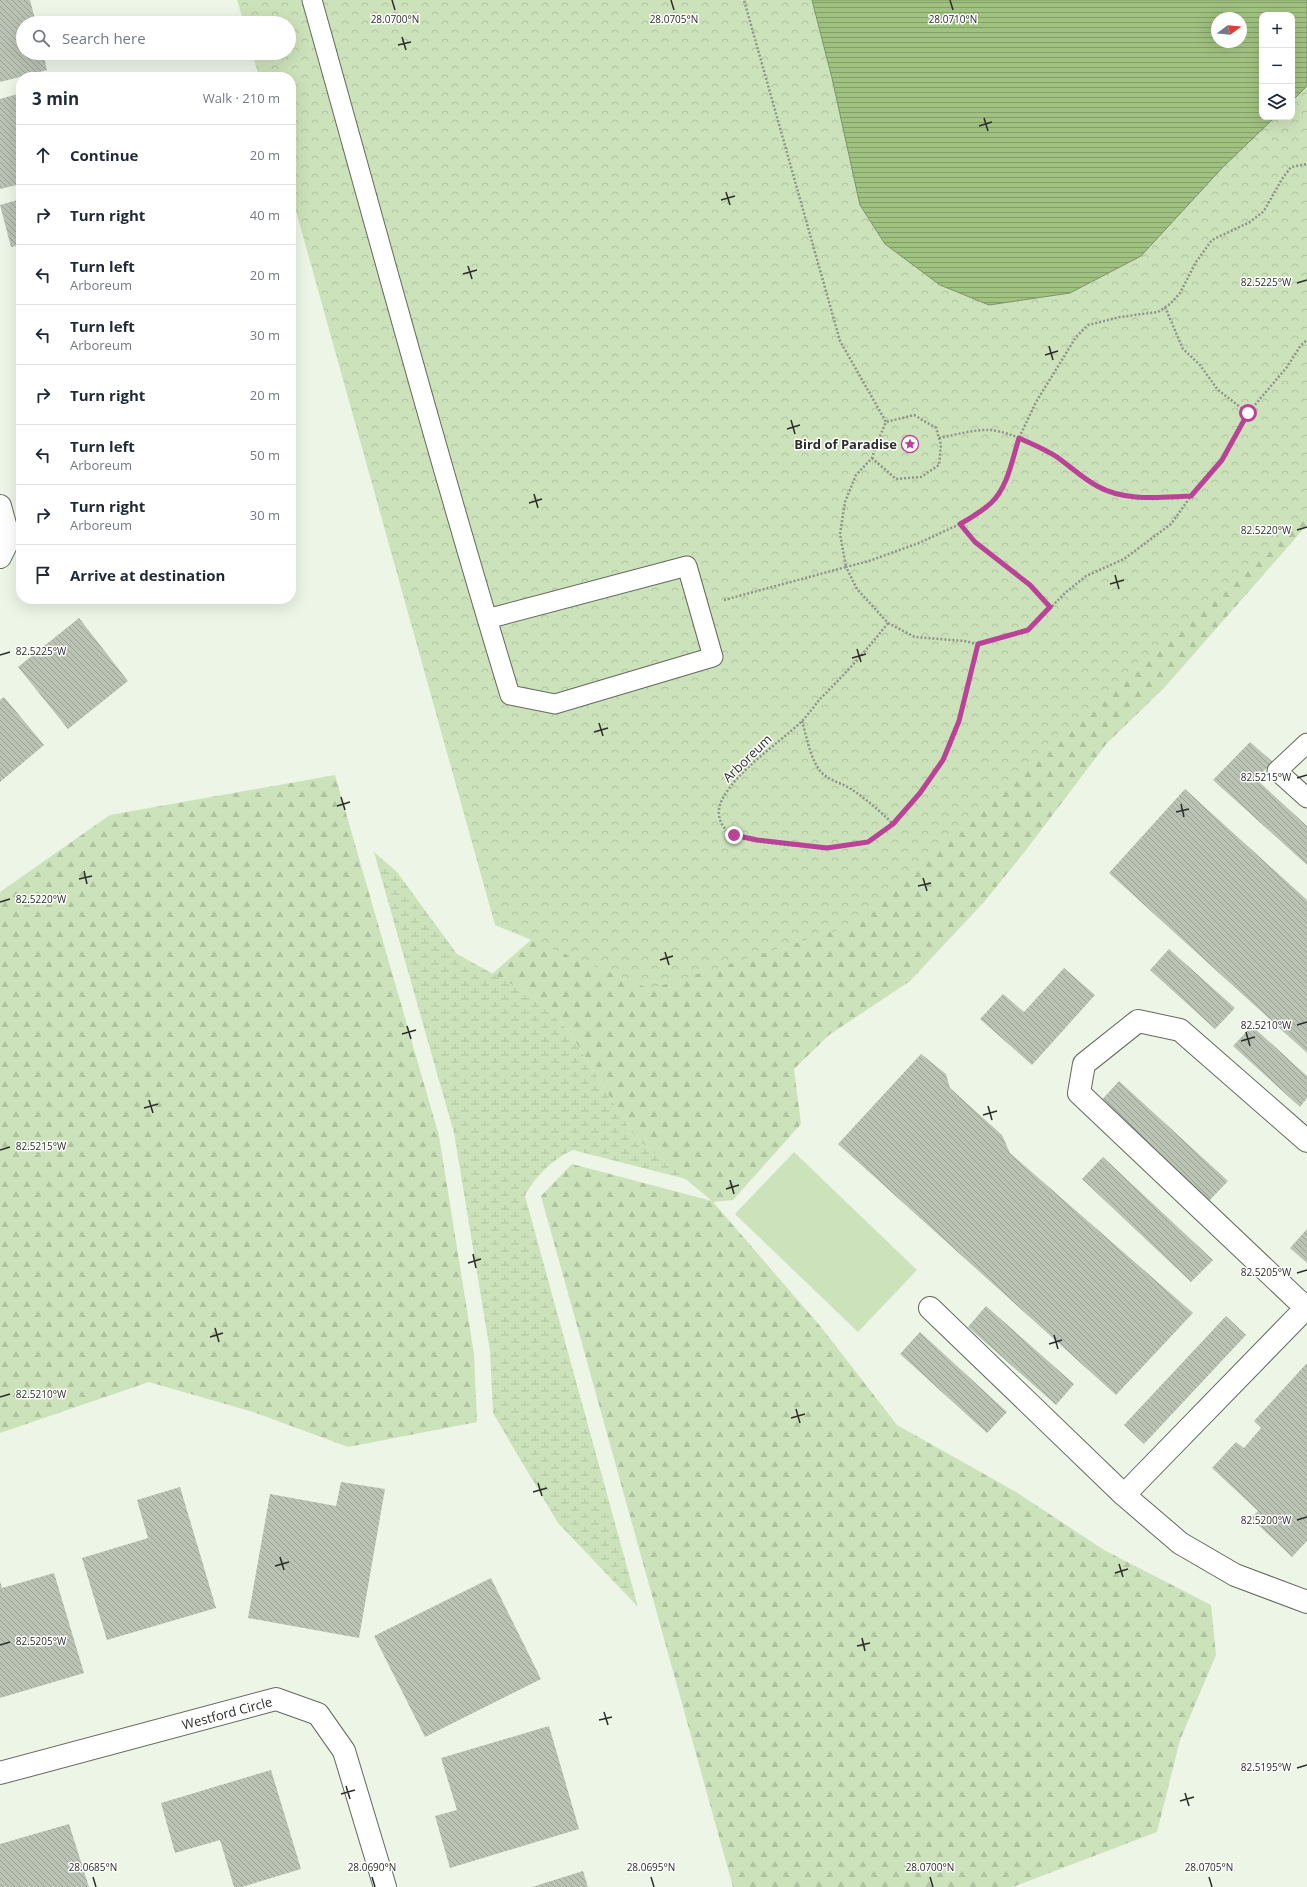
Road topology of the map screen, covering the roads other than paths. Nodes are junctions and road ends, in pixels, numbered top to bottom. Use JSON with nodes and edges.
{"nodes":[{"id":1,"x":312,"y":0,"type":"edge"},
{"id":2,"x":0,"y":506,"type":"edge"},
{"id":3,"x":0,"y":557,"type":"edge"},
{"id":4,"x":487,"y":619,"type":"junction"},
{"id":5,"x":1307,"y":743,"type":"edge"},
{"id":6,"x":1307,"y":798,"type":"edge"},
{"id":7,"x":1307,"y":1141,"type":"edge"},
{"id":8,"x":1306,"y":1307,"type":"edge"},
{"id":9,"x":930,"y":1308,"type":"dead end"},
{"id":10,"x":1124,"y":1495,"type":"junction"},
{"id":11,"x":1304,"y":1597,"type":"edge"},
{"id":12,"x":0,"y":1773,"type":"edge"},
{"id":13,"x":385,"y":1887,"type":"edge"}],
"edges":[{"from":1,"to":4,"type":"lane"},
{"from":2,"to":3,"type":"street"},
{"from":4,"to":4,"type":"lane"},
{"from":5,"to":6,"type":"lane"},
{"from":7,"to":8,"type":"street"},
{"from":8,"to":10,"type":"street"},
{"from":9,"to":10,"type":"street"},
{"from":10,"to":11,"type":"street"},
{"from":12,"to":13,"type":"street","name":"Westford Circle"}]}
